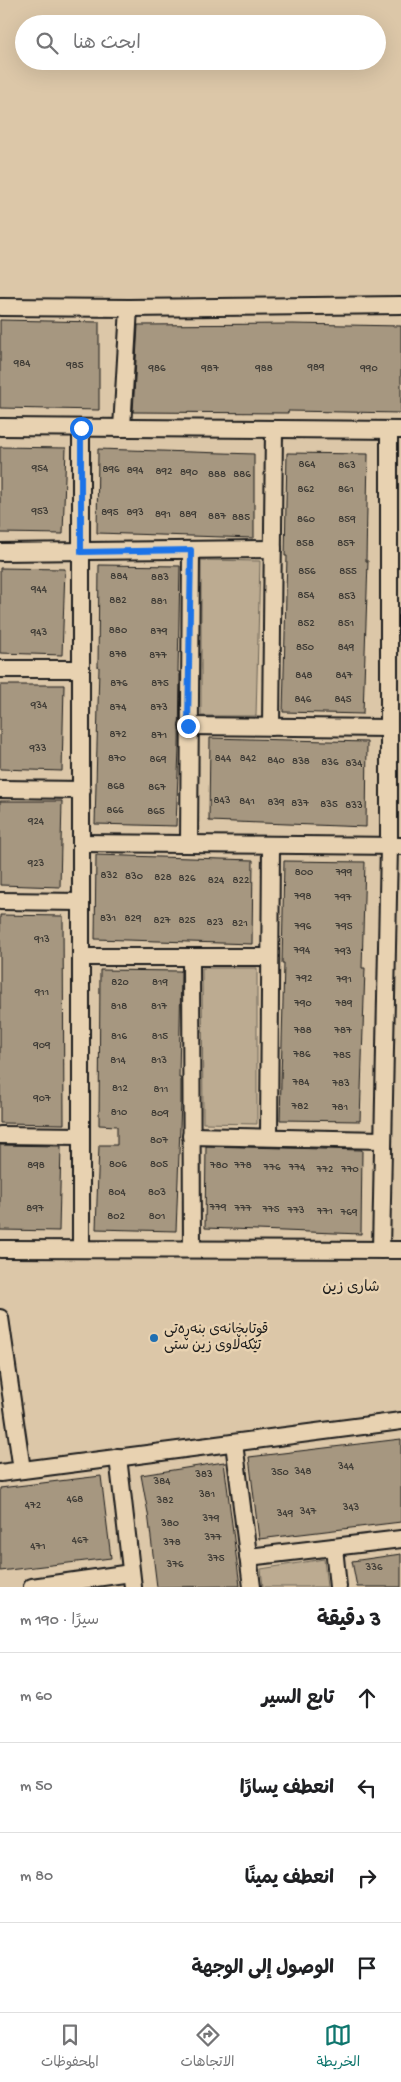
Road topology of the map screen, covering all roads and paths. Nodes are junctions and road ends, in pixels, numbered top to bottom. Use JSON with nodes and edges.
{"nodes":[{"id":1,"x":401,"y":305,"type":"edge"},
{"id":2,"x":0,"y":307,"type":"edge"},
{"id":3,"x":129,"y":308,"type":"junction"},
{"id":4,"x":0,"y":427,"type":"edge"},
{"id":5,"x":81,"y":428,"type":"junction"},
{"id":6,"x":122,"y":428,"type":"junction"},
{"id":7,"x":274,"y":429,"type":"junction"},
{"id":8,"x":395,"y":430,"type":"edge"},
{"id":9,"x":273,"y":548,"type":"junction"},
{"id":10,"x":191,"y":550,"type":"junction"},
{"id":11,"x":0,"y":552,"type":"edge"},
{"id":12,"x":81,"y":552,"type":"junction"},
{"id":13,"x":395,"y":553,"type":"edge"},
{"id":14,"x":0,"y":669,"type":"edge"},
{"id":15,"x":81,"y":670,"type":"junction"},
{"id":16,"x":188,"y":726,"type":"junction"},
{"id":17,"x":271,"y":727,"type":"junction"},
{"id":18,"x":389,"y":728,"type":"junction"},
{"id":19,"x":0,"y":789,"type":"edge"},
{"id":20,"x":82,"y":790,"type":"junction"},
{"id":21,"x":81,"y":843,"type":"junction"},
{"id":22,"x":189,"y":844,"type":"junction"},
{"id":23,"x":270,"y":845,"type":"junction"},
{"id":24,"x":395,"y":846,"type":"edge"},
{"id":25,"x":0,"y":901,"type":"edge"},
{"id":26,"x":81,"y":902,"type":"junction"},
{"id":27,"x":394,"y":956,"type":"edge"},
{"id":28,"x":81,"y":957,"type":"junction"},
{"id":29,"x":191,"y":957,"type":"junction"},
{"id":30,"x":270,"y":957,"type":"junction"},
{"id":31,"x":0,"y":1135,"type":"edge"},
{"id":32,"x":81,"y":1136,"type":"junction"},
{"id":33,"x":191,"y":1136,"type":"junction"},
{"id":34,"x":269,"y":1138,"type":"junction"},
{"id":35,"x":383,"y":1140,"type":"junction"},
{"id":36,"x":81,"y":1248,"type":"junction"},
{"id":37,"x":0,"y":1249,"type":"edge"},
{"id":38,"x":192,"y":1249,"type":"junction"},
{"id":39,"x":381,"y":1250,"type":"junction"},
{"id":40,"x":401,"y":1250,"type":"edge"},
{"id":41,"x":0,"y":1318,"type":"edge"},
{"id":42,"x":401,"y":1421,"type":"edge"},
{"id":43,"x":234,"y":1442,"type":"junction"},
{"id":44,"x":118,"y":1458,"type":"junction"},
{"id":45,"x":22,"y":1470,"type":"junction"},
{"id":46,"x":0,"y":1473,"type":"edge"},
{"id":47,"x":401,"y":1539,"type":"edge"},
{"id":48,"x":334,"y":1547,"type":"junction"},
{"id":49,"x":248,"y":1557,"type":"junction"},
{"id":50,"x":132,"y":1580,"type":"edge"},
{"id":51,"x":32,"y":1587,"type":"edge"},
{"id":52,"x":252,"y":1587,"type":"edge"},
{"id":53,"x":338,"y":1587,"type":"edge"}],
"edges":[{"from":1,"to":3,"type":"street"},
{"from":2,"to":3,"type":"street"},
{"from":3,"to":6,"type":"street"},
{"from":4,"to":5,"type":"street"},
{"from":5,"to":6,"type":"street"},
{"from":5,"to":12,"type":"street"},
{"from":6,"to":7,"type":"street"},
{"from":7,"to":8,"type":"street"},
{"from":7,"to":9,"type":"street"},
{"from":8,"to":13,"type":"street"},
{"from":9,"to":10,"type":"street"},
{"from":9,"to":17,"type":"street"},
{"from":10,"to":12,"type":"street"},
{"from":10,"to":16,"type":"street"},
{"from":11,"to":12,"type":"street"},
{"from":12,"to":15,"type":"street"},
{"from":13,"to":18,"type":"street"},
{"from":14,"to":15,"type":"street"},
{"from":15,"to":20,"type":"street"},
{"from":16,"to":17,"type":"street"},
{"from":16,"to":22,"type":"street"},
{"from":17,"to":18,"type":"street"},
{"from":18,"to":24,"type":"street"},
{"from":19,"to":20,"type":"street"},
{"from":20,"to":21,"type":"street"},
{"from":21,"to":22,"type":"street"},
{"from":21,"to":26,"type":"street"},
{"from":22,"to":23,"type":"street"},
{"from":23,"to":24,"type":"street"},
{"from":23,"to":30,"type":"street"},
{"from":24,"to":27,"type":"street"},
{"from":25,"to":26,"type":"street"},
{"from":26,"to":28,"type":"street"},
{"from":27,"to":35,"type":"street"},
{"from":28,"to":29,"type":"street"},
{"from":28,"to":32,"type":"street"},
{"from":29,"to":30,"type":"street"},
{"from":29,"to":33,"type":"street"},
{"from":30,"to":34,"type":"street"},
{"from":31,"to":32,"type":"street"},
{"from":32,"to":36,"type":"street"},
{"from":33,"to":34,"type":"street"},
{"from":33,"to":38,"type":"street"},
{"from":34,"to":35,"type":"street"},
{"from":35,"to":39,"type":"street"},
{"from":36,"to":37,"type":"street"},
{"from":36,"to":38,"type":"street"},
{"from":38,"to":39,"type":"street"},
{"from":39,"to":40,"type":"street"},
{"from":41,"to":45,"type":"street"},
{"from":42,"to":43,"type":"street"},
{"from":43,"to":44,"type":"street"},
{"from":43,"to":49,"type":"street"},
{"from":44,"to":45,"type":"street"},
{"from":44,"to":50,"type":"street"},
{"from":45,"to":46,"type":"street"},
{"from":47,"to":48,"type":"street"},
{"from":48,"to":49,"type":"street"},
{"from":48,"to":53,"type":"street"},
{"from":49,"to":52,"type":"street"},
{"from":50,"to":51,"type":"street"}]}
